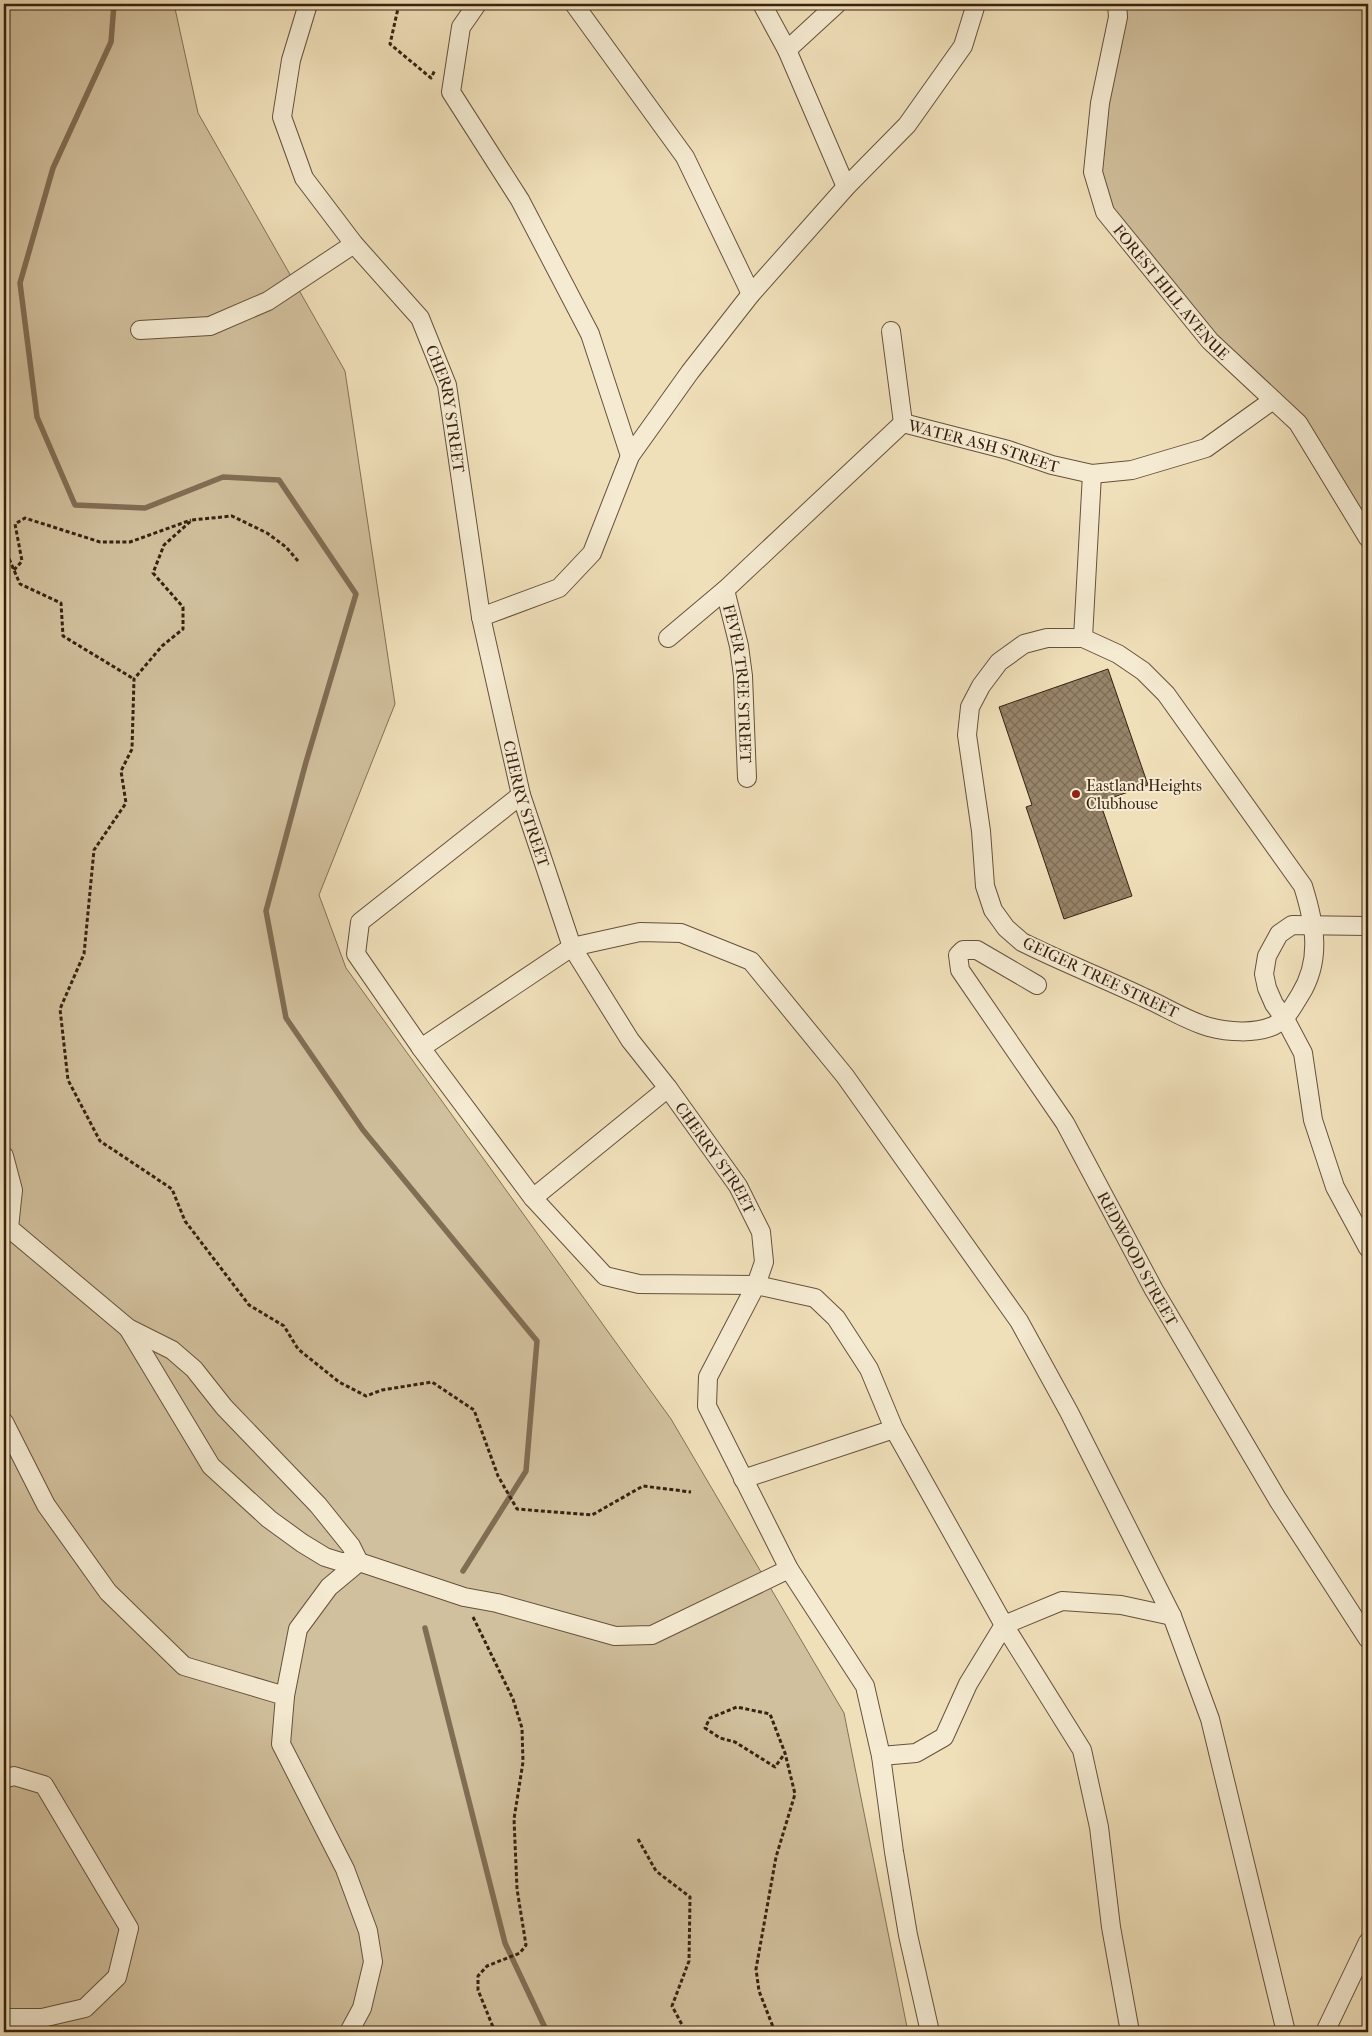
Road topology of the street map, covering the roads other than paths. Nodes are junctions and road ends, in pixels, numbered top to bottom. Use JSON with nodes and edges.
{"nodes":[{"id":1,"x":308,"y":4,"type":"edge"},
{"id":2,"x":476,"y":4,"type":"edge"},
{"id":3,"x":574,"y":4,"type":"edge"},
{"id":4,"x":762,"y":4,"type":"edge"},
{"id":5,"x":837,"y":4,"type":"edge"},
{"id":6,"x":976,"y":4,"type":"edge"},
{"id":7,"x":1120,"y":8,"type":"edge"},
{"id":8,"x":787,"y":50,"type":"junction"},
{"id":9,"x":846,"y":187,"type":"junction"},
{"id":10,"x":354,"y":244,"type":"junction"},
{"id":11,"x":751,"y":294,"type":"junction"},
{"id":12,"x":140,"y":330,"type":"dead end"},
{"id":13,"x":891,"y":331,"type":"dead end"},
{"id":14,"x":1273,"y":400,"type":"junction"},
{"id":15,"x":904,"y":423,"type":"junction"},
{"id":16,"x":630,"y":456,"type":"junction"},
{"id":17,"x":1092,"y":474,"type":"junction"},
{"id":18,"x":1368,"y":538,"type":"edge"},
{"id":19,"x":725,"y":590,"type":"junction"},
{"id":20,"x":481,"y":617,"type":"junction"},
{"id":21,"x":668,"y":638,"type":"dead end"},
{"id":22,"x":1083,"y":638,"type":"junction"},
{"id":23,"x":747,"y":778,"type":"dead end"},
{"id":24,"x":521,"y":795,"type":"junction"},
{"id":25,"x":1311,"y":925,"type":"junction"},
{"id":26,"x":1368,"y":926,"type":"edge"},
{"id":27,"x":572,"y":947,"type":"junction"},
{"id":28,"x":1036,"y":985,"type":"dead end"},
{"id":29,"x":1285,"y":1019,"type":"junction"},
{"id":30,"x":421,"y":1048,"type":"junction"},
{"id":31,"x":668,"y":1088,"type":"junction"},
{"id":32,"x":4,"y":1156,"type":"edge"},
{"id":33,"x":533,"y":1198,"type":"junction"},
{"id":34,"x":6,"y":1230,"type":"edge"},
{"id":35,"x":1368,"y":1248,"type":"edge"},
{"id":36,"x":756,"y":1285,"type":"junction"},
{"id":37,"x":128,"y":1328,"type":"junction"},
{"id":38,"x":4,"y":1422,"type":"edge"},
{"id":39,"x":894,"y":1429,"type":"junction"},
{"id":40,"x":743,"y":1479,"type":"junction"},
{"id":41,"x":358,"y":1562,"type":"junction"},
{"id":42,"x":790,"y":1569,"type":"junction"},
{"id":43,"x":1172,"y":1616,"type":"junction"},
{"id":44,"x":1004,"y":1625,"type":"junction"},
{"id":45,"x":1368,"y":1639,"type":"edge"},
{"id":46,"x":285,"y":1696,"type":"junction"},
{"id":47,"x":881,"y":1756,"type":"junction"},
{"id":48,"x":4,"y":1779,"type":"edge"},
{"id":49,"x":1368,"y":1942,"type":"edge"},
{"id":50,"x":4,"y":2018,"type":"edge"},
{"id":51,"x":349,"y":2032,"type":"edge"},
{"id":52,"x":930,"y":2032,"type":"edge"},
{"id":53,"x":1130,"y":2032,"type":"edge"},
{"id":54,"x":1286,"y":2032,"type":"edge"},
{"id":55,"x":1325,"y":2032,"type":"edge"}],
"edges":[{"from":1,"to":10,"type":"street","name":"CHERRY STREET"},
{"from":2,"to":16,"type":"street"},
{"from":3,"to":11,"type":"street"},
{"from":4,"to":8,"type":"street"},
{"from":5,"to":8,"type":"street"},
{"from":6,"to":9,"type":"street"},
{"from":7,"to":14,"type":"street","name":"FOREST HILL AVENUE"},
{"from":8,"to":9,"type":"street"},
{"from":9,"to":11,"type":"street"},
{"from":10,"to":12,"type":"street"},
{"from":10,"to":20,"type":"street","name":"CHERRY STREET"},
{"from":11,"to":16,"type":"street"},
{"from":13,"to":15,"type":"street"},
{"from":14,"to":17,"type":"street","name":"WATER ASH STREET"},
{"from":14,"to":18,"type":"street","name":"FOREST HILL AVENUE"},
{"from":15,"to":17,"type":"street","name":"WATER ASH STREET"},
{"from":15,"to":19,"type":"street","name":"WATER ASH STREET"},
{"from":16,"to":20,"type":"street"},
{"from":17,"to":22,"type":"street"},
{"from":19,"to":21,"type":"street","name":"WATER ASH STREET"},
{"from":19,"to":23,"type":"street","name":"FEVER TREE STREET"},
{"from":20,"to":24,"type":"street","name":"CHERRY STREET"},
{"from":22,"to":25,"type":"street","name":"GEIGER TREE STREET"},
{"from":22,"to":29,"type":"street","name":"GEIGER TREE STREET"},
{"from":24,"to":27,"type":"street","name":"CHERRY STREET"},
{"from":24,"to":30,"type":"street"},
{"from":25,"to":26,"type":"street"},
{"from":25,"to":29,"type":"street","name":"GEIGER TREE STREET"},
{"from":25,"to":29,"type":"street"},
{"from":27,"to":30,"type":"street"},
{"from":27,"to":31,"type":"street","name":"CHERRY STREET"},
{"from":27,"to":43,"type":"street"},
{"from":28,"to":45,"type":"street","name":"REDWOOD STREET"},
{"from":29,"to":35,"type":"street"},
{"from":30,"to":33,"type":"street"},
{"from":31,"to":33,"type":"street"},
{"from":31,"to":36,"type":"street","name":"CHERRY STREET"},
{"from":32,"to":34,"type":"street"},
{"from":33,"to":36,"type":"street"},
{"from":34,"to":37,"type":"street"},
{"from":36,"to":39,"type":"street"},
{"from":36,"to":40,"type":"street","name":"CHERRY STREET"},
{"from":37,"to":41,"type":"street"},
{"from":37,"to":41,"type":"street"},
{"from":38,"to":46,"type":"street"},
{"from":39,"to":40,"type":"street"},
{"from":39,"to":44,"type":"street"},
{"from":40,"to":42,"type":"street","name":"CHERRY STREET"},
{"from":41,"to":42,"type":"street"},
{"from":41,"to":46,"type":"street"},
{"from":42,"to":47,"type":"street","name":"CHERRY STREET"},
{"from":43,"to":44,"type":"street"},
{"from":43,"to":54,"type":"street"},
{"from":44,"to":47,"type":"street"},
{"from":44,"to":53,"type":"street"},
{"from":46,"to":51,"type":"street"},
{"from":47,"to":52,"type":"street","name":"CHERRY STREET"},
{"from":48,"to":50,"type":"street"},
{"from":49,"to":55,"type":"street"}]}
